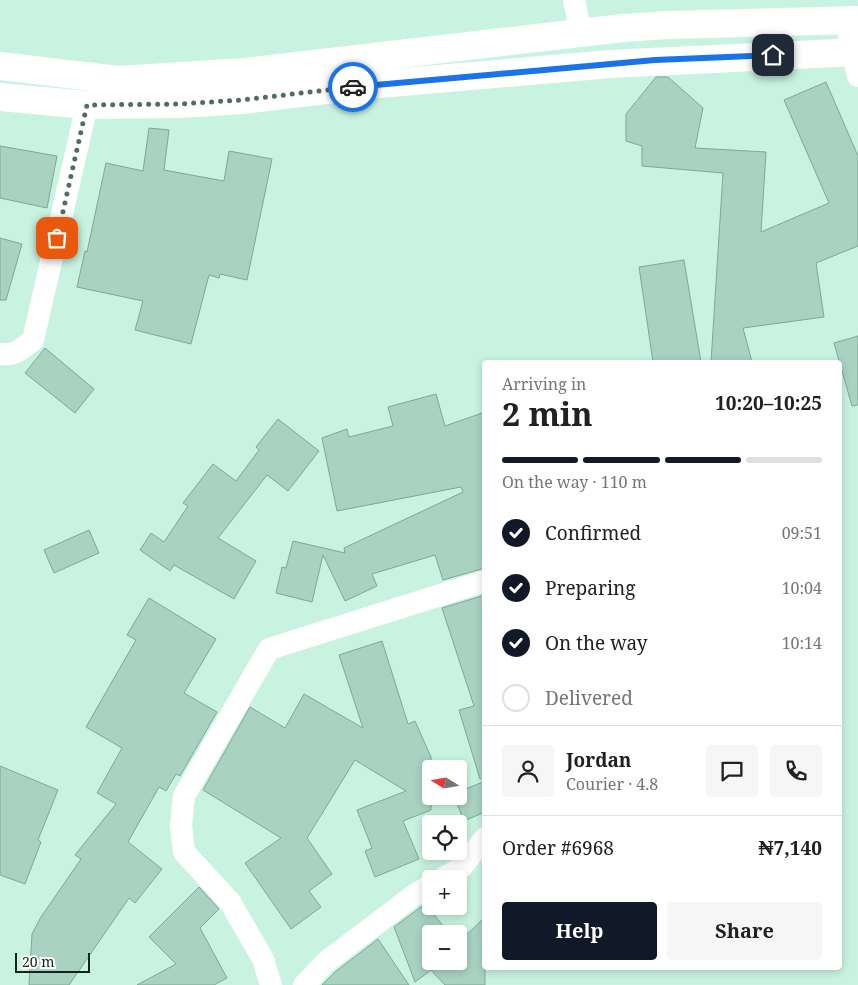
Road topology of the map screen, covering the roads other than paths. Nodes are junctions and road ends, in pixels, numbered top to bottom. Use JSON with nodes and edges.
{"nodes":[{"id":1,"x":574,"y":0,"type":"edge"},
{"id":2,"x":852,"y":20,"type":"edge"},
{"id":3,"x":581,"y":34,"type":"junction"},
{"id":4,"x":856,"y":60,"type":"edge"},
{"id":5,"x":0,"y":66,"type":"edge"},
{"id":6,"x":0,"y":97,"type":"edge"},
{"id":7,"x":87,"y":105,"type":"junction"},
{"id":8,"x":0,"y":354,"type":"edge"},
{"id":9,"x":482,"y":582,"type":"edge"},
{"id":10,"x":482,"y":842,"type":"edge"},
{"id":11,"x":458,"y":870,"type":"edge"},
{"id":12,"x":422,"y":890,"type":"edge"},
{"id":13,"x":271,"y":985,"type":"edge"},
{"id":14,"x":304,"y":985,"type":"edge"}],
"edges":[{"from":1,"to":3,"type":"street"},
{"from":2,"to":3,"type":"main road"},
{"from":2,"to":4,"type":"street"},
{"from":3,"to":5,"type":"main road"},
{"from":4,"to":7,"type":"main road"},
{"from":6,"to":7,"type":"main road"},
{"from":7,"to":8,"type":"street"},
{"from":9,"to":13,"type":"street"},
{"from":10,"to":11,"type":"street"},
{"from":12,"to":14,"type":"street"}]}
